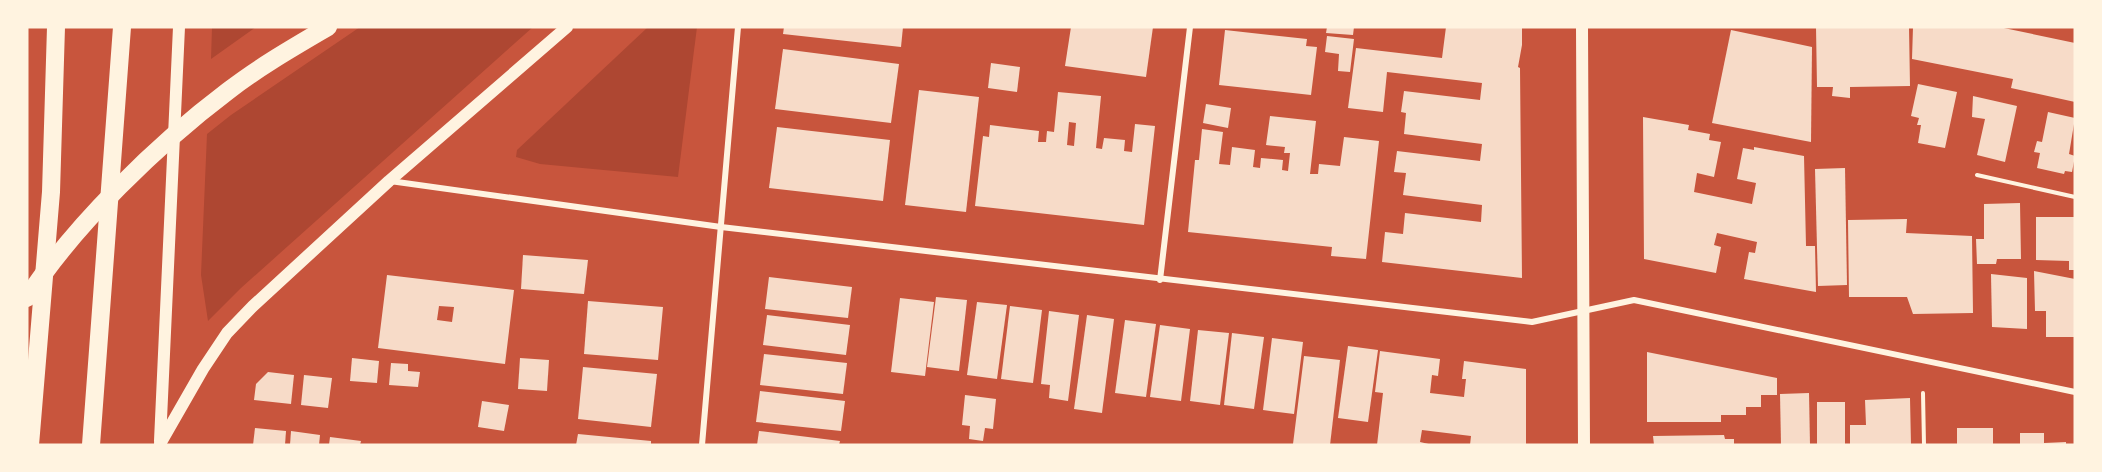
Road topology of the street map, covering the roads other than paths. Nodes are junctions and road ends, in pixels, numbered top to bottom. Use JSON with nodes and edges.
{"nodes":[{"id":1,"x":56,"y":27,"type":"edge"},
{"id":2,"x":122,"y":27,"type":"edge"},
{"id":3,"x":179,"y":27,"type":"edge"},
{"id":4,"x":328,"y":27,"type":"edge"},
{"id":5,"x":567,"y":27,"type":"edge"},
{"id":6,"x":738,"y":27,"type":"edge"},
{"id":7,"x":1190,"y":27,"type":"edge"},
{"id":8,"x":1582,"y":27,"type":"edge"},
{"id":9,"x":389,"y":181,"type":"junction"},
{"id":10,"x":721,"y":226,"type":"junction"},
{"id":11,"x":1160,"y":280,"type":"junction"},
{"id":12,"x":27,"y":298,"type":"edge"},
{"id":13,"x":1583,"y":311,"type":"junction"},
{"id":14,"x":2075,"y":392,"type":"edge"},
{"id":15,"x":30,"y":445,"type":"edge"},
{"id":16,"x":90,"y":445,"type":"edge"},
{"id":17,"x":160,"y":445,"type":"edge"},
{"id":18,"x":702,"y":445,"type":"edge"},
{"id":19,"x":1584,"y":445,"type":"edge"}],
"edges":[{"from":1,"to":15,"type":"highway"},
{"from":2,"to":16,"type":"highway"},
{"from":3,"to":17,"type":"main road"},
{"from":4,"to":12,"type":"highway"},
{"from":5,"to":9,"type":"main road"},
{"from":6,"to":10,"type":"street"},
{"from":7,"to":11,"type":"street"},
{"from":8,"to":13,"type":"main road"},
{"from":9,"to":10,"type":"street"},
{"from":9,"to":17,"type":"main road"},
{"from":10,"to":11,"type":"street"},
{"from":10,"to":18,"type":"street"},
{"from":11,"to":13,"type":"street"},
{"from":13,"to":14,"type":"street"},
{"from":13,"to":19,"type":"main road"}]}
